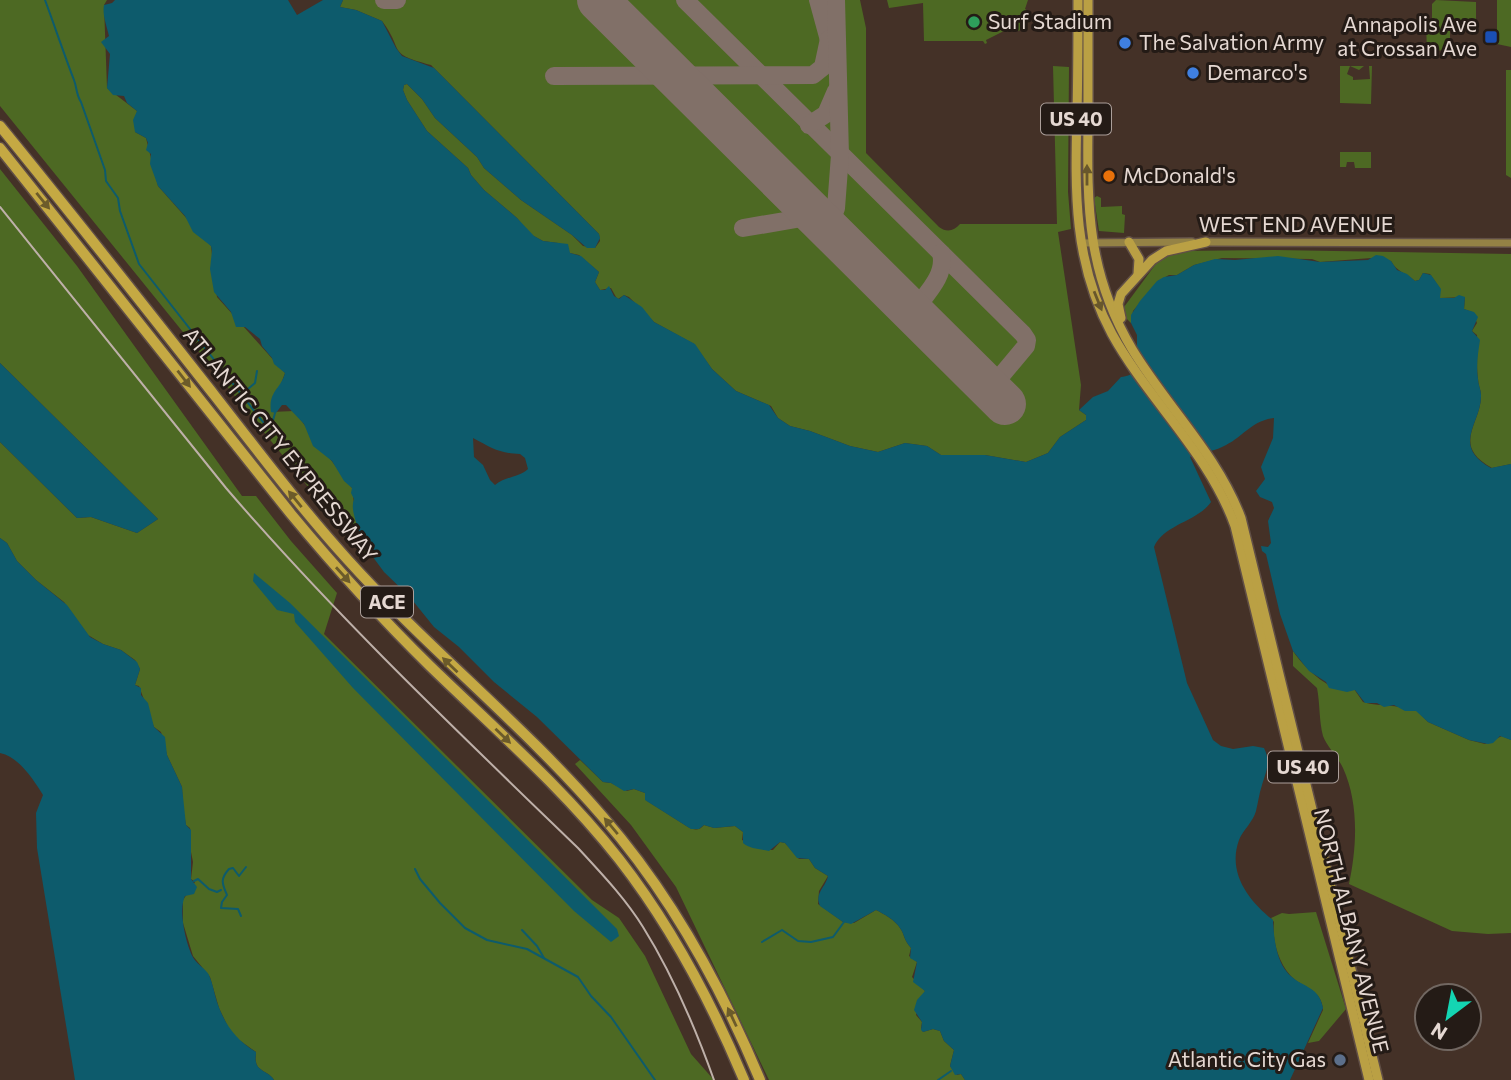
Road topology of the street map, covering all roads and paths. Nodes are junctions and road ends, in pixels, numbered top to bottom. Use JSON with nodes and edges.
{"nodes":[{"id":1,"x":1078,"y":0,"type":"edge"},
{"id":2,"x":1088,"y":0,"type":"edge"},
{"id":3,"x":0,"y":126,"type":"edge"},
{"id":4,"x":0,"y":148,"type":"edge"},
{"id":5,"x":1129,"y":242,"type":"junction"},
{"id":6,"x":1206,"y":242,"type":"junction"},
{"id":7,"x":1081,"y":243,"type":"junction"},
{"id":8,"x":1092,"y":243,"type":"junction"},
{"id":9,"x":1511,"y":243,"type":"edge"},
{"id":10,"x":1137,"y":276,"type":"junction"},
{"id":11,"x":1127,"y":340,"type":"junction"},
{"id":12,"x":1129,"y":353,"type":"junction"},
{"id":13,"x":1209,"y":462,"type":"junction"},
{"id":14,"x":744,"y":1080,"type":"edge"},
{"id":15,"x":760,"y":1080,"type":"edge"},
{"id":16,"x":1369,"y":1080,"type":"edge"},
{"id":17,"x":1378,"y":1080,"type":"edge"}],
"edges":[{"from":1,"to":7,"type":"highway","name":"NORTH ALBANY AVENUE","number":"US 40"},
{"from":8,"to":2,"type":"highway","name":"NORTH ALBANY AVENUE","number":"US 40","one_way":true},
{"from":15,"to":3,"type":"highway","name":"ATLANTIC CITY EXPRESSWAY","number":"ACE","one_way":true},
{"from":4,"to":14,"type":"highway","name":"ATLANTIC CITY EXPRESSWAY","number":"ACE","one_way":true},
{"from":5,"to":6,"type":"main road","name":"WEST END AVENUE"},
{"from":5,"to":8,"type":"main road","name":"WEST END AVENUE"},
{"from":5,"to":10,"type":"highway"},
{"from":6,"to":9,"type":"main road","name":"WEST END AVENUE"},
{"from":6,"to":10,"type":"highway"},
{"from":7,"to":8,"type":"main road","name":"WEST END AVENUE"},
{"from":7,"to":12,"type":"highway","name":"NORTH ALBANY AVENUE","number":"US 40","one_way":true},
{"from":8,"to":11,"type":"highway","name":"NORTH ALBANY AVENUE","number":"US 40"},
{"from":10,"to":11,"type":"highway"},
{"from":11,"to":12,"type":"highway","name":"NORTH ALBANY AVENUE","number":"US 40"},
{"from":12,"to":13,"type":"highway","name":"NORTH ALBANY AVENUE","number":"US 40"},
{"from":13,"to":16,"type":"highway","name":"NORTH ALBANY AVENUE","number":"US 40"},
{"from":13,"to":17,"type":"highway","name":"NORTH ALBANY AVENUE","number":"US 40"}]}
